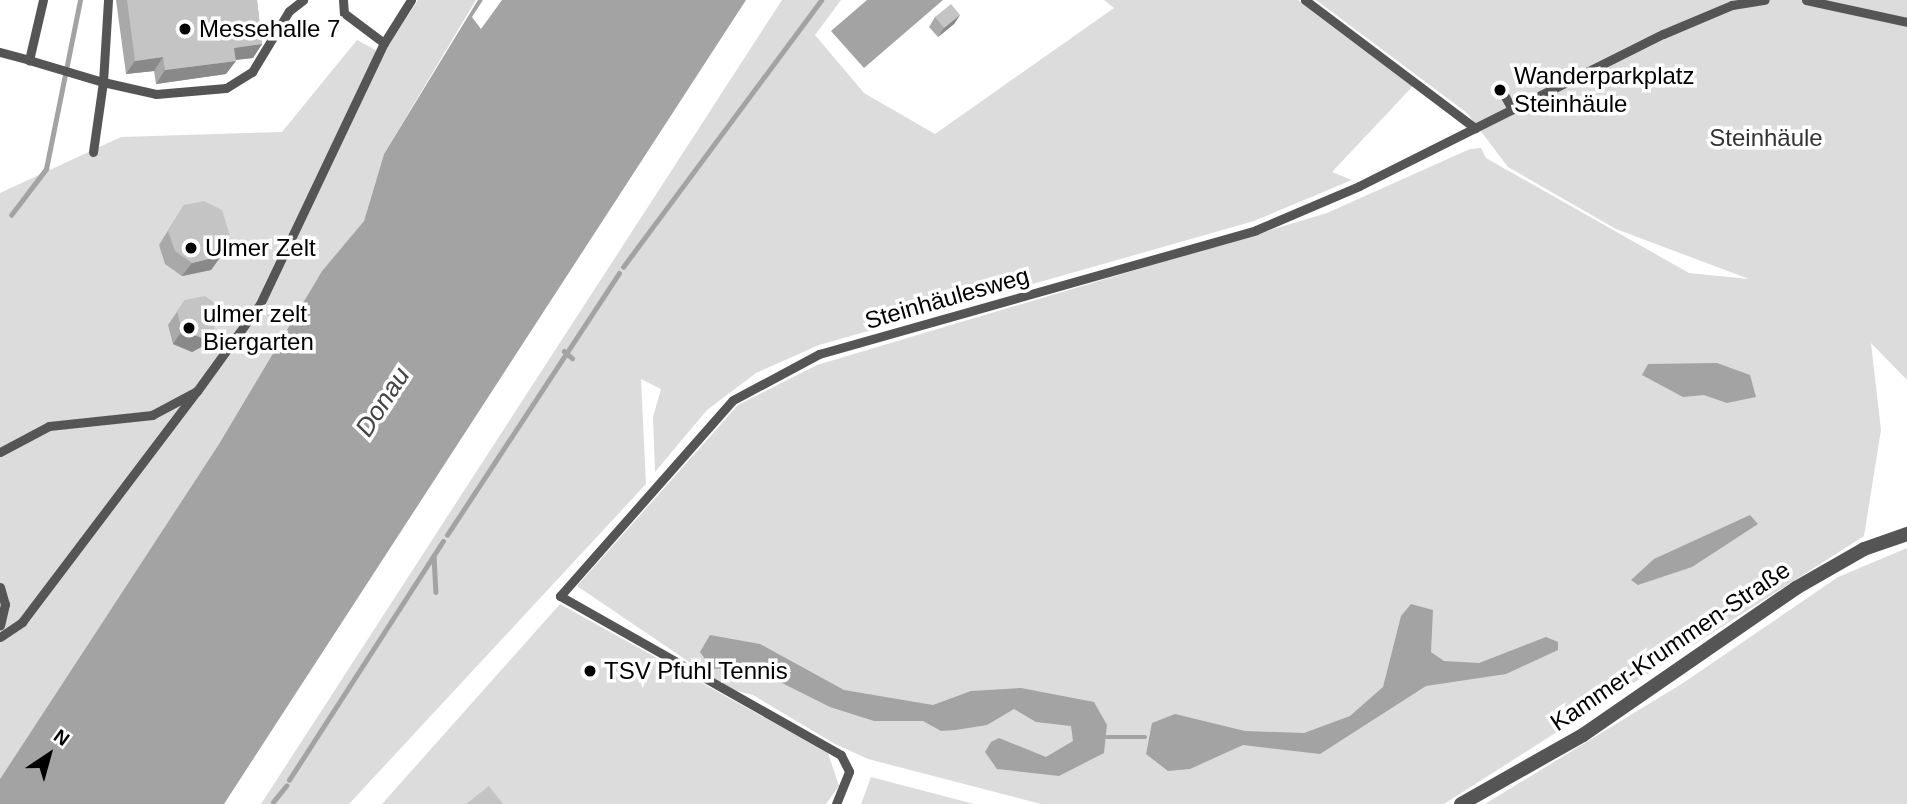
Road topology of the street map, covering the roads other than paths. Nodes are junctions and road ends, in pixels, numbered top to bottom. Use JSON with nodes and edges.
{"nodes":[{"id":1,"x":43,"y":0,"type":"edge"},
{"id":2,"x":108,"y":0,"type":"edge"},
{"id":3,"x":303,"y":0,"type":"edge"},
{"id":4,"x":344,"y":0,"type":"edge"},
{"id":5,"x":411,"y":0,"type":"edge"},
{"id":6,"x":1305,"y":0,"type":"edge"},
{"id":7,"x":1765,"y":0,"type":"edge"},
{"id":8,"x":1806,"y":0,"type":"edge"},
{"id":9,"x":1907,"y":22,"type":"edge"},
{"id":10,"x":384,"y":43,"type":"junction"},
{"id":11,"x":0,"y":52,"type":"edge"},
{"id":12,"x":29,"y":60,"type":"junction"},
{"id":13,"x":103,"y":82,"type":"junction"},
{"id":14,"x":1502,"y":91,"type":"dead end"},
{"id":15,"x":1512,"y":109,"type":"junction"},
{"id":16,"x":1475,"y":128,"type":"junction"},
{"id":17,"x":93,"y":152,"type":"dead end"},
{"id":18,"x":197,"y":391,"type":"junction"},
{"id":19,"x":0,"y":452,"type":"edge"},
{"id":20,"x":1907,"y":534,"type":"edge"},
{"id":21,"x":0,"y":587,"type":"edge"},
{"id":22,"x":0,"y":625,"type":"edge"},
{"id":23,"x":0,"y":637,"type":"edge"},
{"id":24,"x":836,"y":804,"type":"edge"},
{"id":25,"x":1461,"y":804,"type":"edge"}],
"edges":[{"from":1,"to":12,"type":"lane"},
{"from":2,"to":13,"type":"lane"},
{"from":3,"to":13,"type":"lane"},
{"from":4,"to":10,"type":"lane"},
{"from":5,"to":10,"type":"lane"},
{"from":6,"to":16,"type":"lane"},
{"from":7,"to":15,"type":"lane","name":"Steinhäulesweg"},
{"from":8,"to":9,"type":"lane"},
{"from":10,"to":18,"type":"lane"},
{"from":11,"to":12,"type":"lane"},
{"from":12,"to":13,"type":"lane"},
{"from":13,"to":17,"type":"lane"},
{"from":14,"to":15,"type":"lane"},
{"from":15,"to":16,"type":"lane","name":"Steinhäulesweg"},
{"from":16,"to":24,"type":"lane","name":"Steinhäulesweg"},
{"from":18,"to":19,"type":"lane"},
{"from":18,"to":23,"type":"lane"},
{"from":20,"to":25,"type":"street","name":"Kammer-Krummen-Straße"},
{"from":21,"to":22,"type":"lane"}]}
